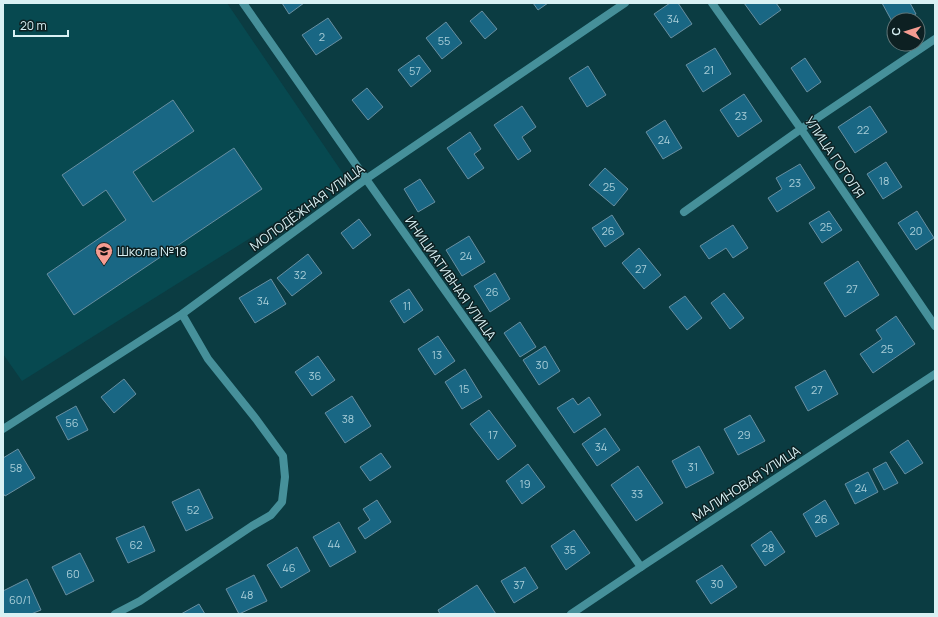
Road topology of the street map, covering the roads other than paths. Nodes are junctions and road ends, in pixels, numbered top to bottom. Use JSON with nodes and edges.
{"nodes":[{"id":1,"x":243,"y":3,"type":"edge"},
{"id":2,"x":625,"y":3,"type":"edge"},
{"id":3,"x":712,"y":3,"type":"edge"},
{"id":4,"x":935,"y":39,"type":"edge"},
{"id":5,"x":801,"y":129,"type":"junction"},
{"id":6,"x":366,"y":179,"type":"junction"},
{"id":7,"x":684,"y":212,"type":"dead end"},
{"id":8,"x":182,"y":314,"type":"junction"},
{"id":9,"x":935,"y":326,"type":"edge"},
{"id":10,"x":935,"y":374,"type":"edge"},
{"id":11,"x":3,"y":429,"type":"edge"},
{"id":12,"x":641,"y":567,"type":"junction"},
{"id":13,"x":115,"y":614,"type":"edge"},
{"id":14,"x":571,"y":614,"type":"edge"}],
"edges":[{"from":1,"to":6,"type":"street","name":"ИНИЦИАТИВНАЯ УЛИЦА"},
{"from":2,"to":6,"type":"street","name":"МОЛОДЁЖНАЯ УЛИЦА"},
{"from":3,"to":5,"type":"street","name":"УЛИЦА ГОГОЛЯ"},
{"from":4,"to":5,"type":"street"},
{"from":5,"to":7,"type":"street"},
{"from":5,"to":9,"type":"street","name":"УЛИЦА ГОГОЛЯ"},
{"from":6,"to":8,"type":"street","name":"МОЛОДЁЖНАЯ УЛИЦА"},
{"from":6,"to":12,"type":"street","name":"ИНИЦИАТИВНАЯ УЛИЦА"},
{"from":8,"to":11,"type":"street","name":"МОЛОДЁЖНАЯ УЛИЦА"},
{"from":8,"to":13,"type":"street"},
{"from":10,"to":12,"type":"street","name":"МАЛИНОВАЯ УЛИЦА"},
{"from":12,"to":14,"type":"street","name":"МАЛИНОВАЯ УЛИЦА"}]}
